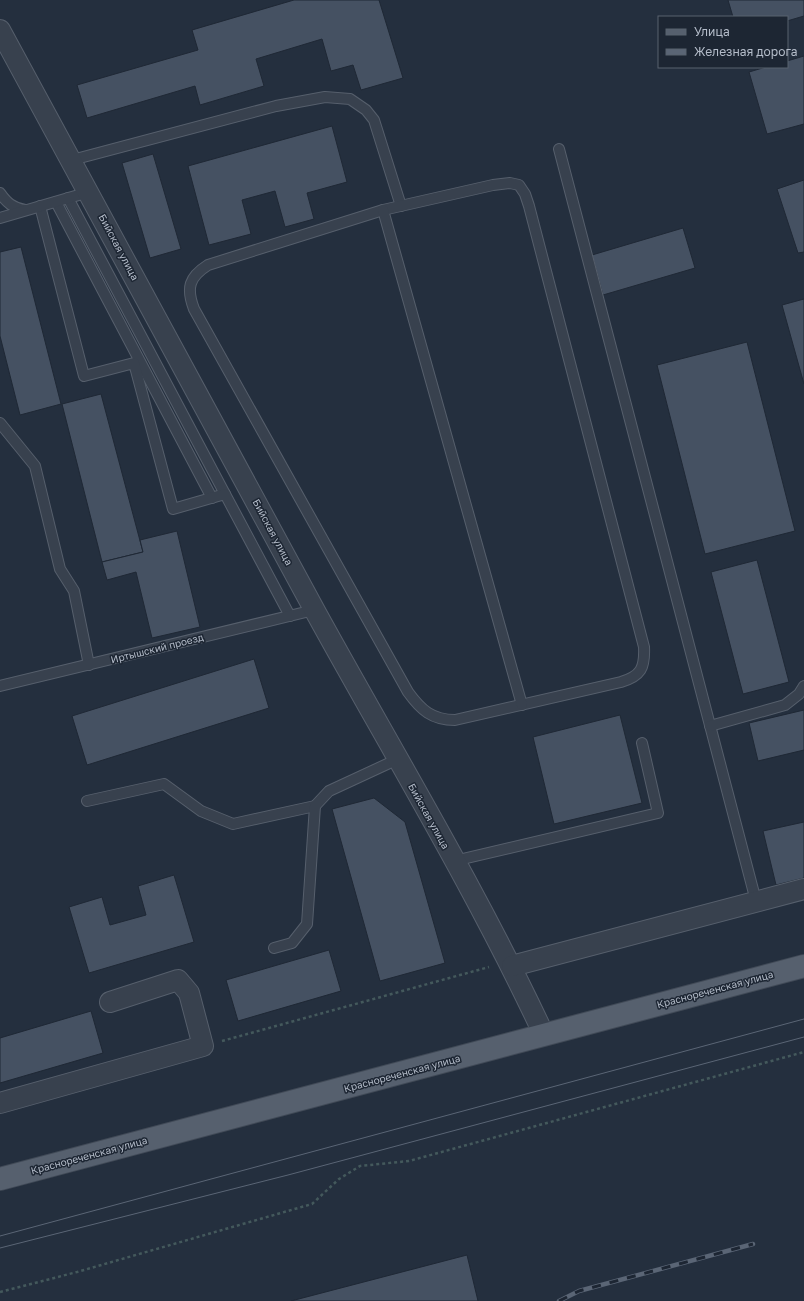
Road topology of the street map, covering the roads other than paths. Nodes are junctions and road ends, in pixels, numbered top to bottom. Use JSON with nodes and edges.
{"nodes":[{"id":1,"x":0,"y":30,"type":"edge"},
{"id":2,"x":559,"y":149,"type":"dead end"},
{"id":3,"x":74,"y":164,"type":"junction"},
{"id":4,"x":89,"y":192,"type":"junction"},
{"id":5,"x":0,"y":193,"type":"edge"},
{"id":6,"x":0,"y":197,"type":"edge"},
{"id":7,"x":63,"y":200,"type":"junction"},
{"id":8,"x":40,"y":206,"type":"junction"},
{"id":9,"x":401,"y":206,"type":"junction"},
{"id":10,"x":383,"y":210,"type":"junction"},
{"id":11,"x":26,"y":211,"type":"junction"},
{"id":12,"x":4,"y":217,"type":"edge"},
{"id":13,"x":0,"y":423,"type":"edge"},
{"id":14,"x":225,"y":494,"type":"junction"},
{"id":15,"x":212,"y":498,"type":"junction"},
{"id":16,"x":314,"y":610,"type":"junction"},
{"id":17,"x":290,"y":616,"type":"junction"},
{"id":18,"x":89,"y":665,"type":"junction"},
{"id":19,"x":0,"y":686,"type":"edge"},
{"id":20,"x":804,"y":686,"type":"edge"},
{"id":21,"x":522,"y":705,"type":"junction"},
{"id":22,"x":710,"y":726,"type":"junction"},
{"id":23,"x":642,"y":742,"type":"dead end"},
{"id":24,"x":398,"y":759,"type":"junction"},
{"id":25,"x":87,"y":802,"type":"dead end"},
{"id":26,"x":315,"y":806,"type":"junction"},
{"id":27,"x":454,"y":861,"type":"junction"},
{"id":28,"x":804,"y":889,"type":"edge"},
{"id":29,"x":756,"y":901,"type":"junction"},
{"id":30,"x":274,"y":948,"type":"dead end"},
{"id":31,"x":510,"y":964,"type":"junction"},
{"id":32,"x":804,"y":966,"type":"edge"},
{"id":33,"x":110,"y":1002,"type":"dead end"},
{"id":34,"x":544,"y":1035,"type":"junction"},
{"id":35,"x":0,"y":1103,"type":"edge"},
{"id":36,"x":0,"y":1179,"type":"edge"}],
"edges":[{"from":1,"to":3,"type":"street","name":"Бийская улица"},
{"from":2,"to":22,"type":"lane"},
{"from":3,"to":4,"type":"street","name":"Бийская улица"},
{"from":3,"to":7,"type":"lane"},
{"from":3,"to":9,"type":"lane"},
{"from":4,"to":7,"type":"lane"},
{"from":4,"to":16,"type":"street","name":"Бийская улица"},
{"from":5,"to":11,"type":"lane"},
{"from":6,"to":12,"type":"lane"},
{"from":7,"to":8,"type":"lane"},
{"from":7,"to":14,"type":"lane"},
{"from":7,"to":15,"type":"lane"},
{"from":8,"to":11,"type":"lane"},
{"from":8,"to":15,"type":"lane"},
{"from":9,"to":10,"type":"lane"},
{"from":9,"to":21,"type":"lane"},
{"from":10,"to":21,"type":"lane"},
{"from":10,"to":21,"type":"lane"},
{"from":11,"to":12,"type":"lane"},
{"from":13,"to":18,"type":"lane"},
{"from":14,"to":15,"type":"lane"},
{"from":14,"to":17,"type":"lane"},
{"from":16,"to":17,"type":"lane","name":"Иртышский проезд"},
{"from":16,"to":24,"type":"street","name":"Бийская улица"},
{"from":17,"to":18,"type":"lane","name":"Иртышский проезд"},
{"from":18,"to":19,"type":"lane","name":"Иртышский проезд"},
{"from":20,"to":22,"type":"lane"},
{"from":22,"to":29,"type":"lane"},
{"from":23,"to":27,"type":"lane"},
{"from":24,"to":26,"type":"lane"},
{"from":24,"to":27,"type":"street","name":"Бийская улица"},
{"from":25,"to":26,"type":"lane"},
{"from":26,"to":30,"type":"lane"},
{"from":27,"to":31,"type":"street","name":"Бийская улица"},
{"from":28,"to":29,"type":"street"},
{"from":29,"to":31,"type":"street"},
{"from":31,"to":34,"type":"street","name":"Бийская улица"},
{"from":32,"to":34,"type":"main road","name":"Краснореченская улица"},
{"from":33,"to":35,"type":"street"},
{"from":34,"to":36,"type":"main road","name":"Краснореченская улица"}]}
